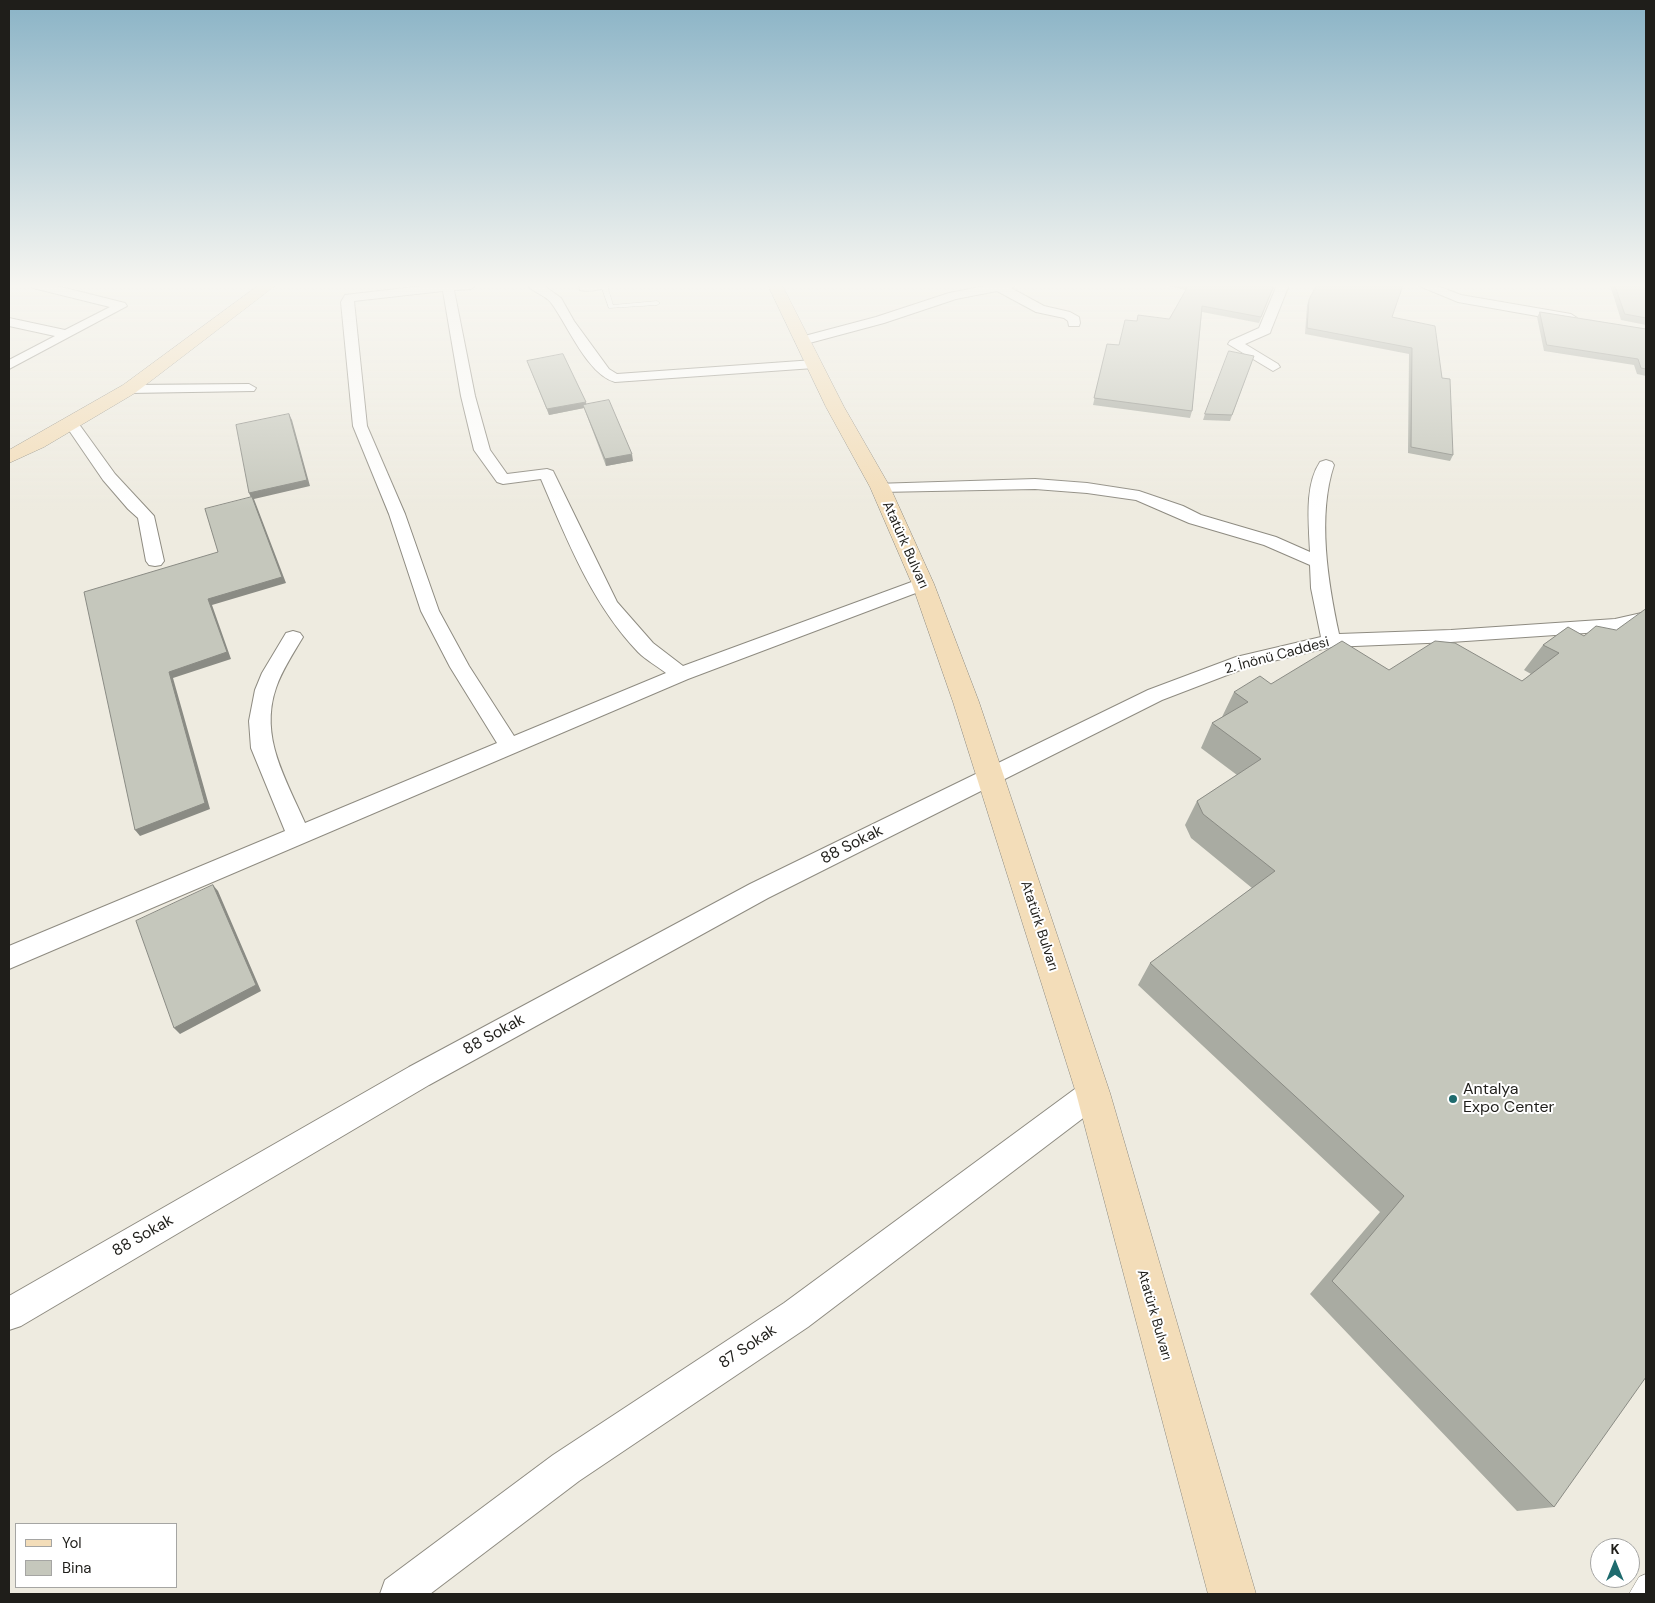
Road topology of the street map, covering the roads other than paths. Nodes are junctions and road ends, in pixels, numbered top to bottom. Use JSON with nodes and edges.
{"nodes":[{"id":1,"x":169,"y":360,"type":"edge"},
{"id":2,"x":353,"y":360,"type":"edge"},
{"id":3,"x":461,"y":360,"type":"edge"},
{"id":4,"x":595,"y":360,"type":"edge"},
{"id":5,"x":750,"y":360,"type":"edge"},
{"id":6,"x":812,"y":360,"type":"edge"},
{"id":7,"x":1261,"y":360,"type":"edge"},
{"id":8,"x":1273,"y":367,"type":"dead end"},
{"id":9,"x":248,"y":388,"type":"dead end"},
{"id":10,"x":129,"y":389,"type":"junction"},
{"id":11,"x":71,"y":423,"type":"junction"},
{"id":12,"x":9,"y":457,"type":"edge"},
{"id":13,"x":1326,"y":465,"type":"dead end"},
{"id":14,"x":880,"y":487,"type":"junction"},
{"id":15,"x":155,"y":561,"type":"dead end"},
{"id":16,"x":1318,"y":562,"type":"junction"},
{"id":17,"x":923,"y":584,"type":"junction"},
{"id":18,"x":1646,"y":618,"type":"edge"},
{"id":19,"x":293,"y":637,"type":"dead end"},
{"id":20,"x":1331,"y":641,"type":"junction"},
{"id":21,"x":680,"y":674,"type":"junction"},
{"id":22,"x":510,"y":746,"type":"junction"},
{"id":23,"x":990,"y":775,"type":"junction"},
{"id":24,"x":299,"y":836,"type":"junction"},
{"id":25,"x":9,"y":958,"type":"edge"},
{"id":26,"x":1093,"y":1093,"type":"junction"},
{"id":27,"x":9,"y":1314,"type":"edge"},
{"id":28,"x":399,"y":1594,"type":"edge"},
{"id":29,"x":1232,"y":1594,"type":"edge"}],
"edges":[{"from":1,"to":10,"type":"street"},
{"from":2,"to":22,"type":"street"},
{"from":3,"to":21,"type":"street"},
{"from":4,"to":5,"type":"street"},
{"from":6,"to":14,"type":"street","name":"Atatürk Bulvarı"},
{"from":7,"to":8,"type":"street"},
{"from":9,"to":10,"type":"street"},
{"from":10,"to":11,"type":"street"},
{"from":11,"to":12,"type":"street"},
{"from":11,"to":15,"type":"street"},
{"from":13,"to":16,"type":"street"},
{"from":14,"to":16,"type":"street"},
{"from":14,"to":17,"type":"street","name":"Atatürk Bulvarı"},
{"from":16,"to":20,"type":"street"},
{"from":17,"to":21,"type":"street"},
{"from":17,"to":23,"type":"street","name":"Atatürk Bulvarı"},
{"from":18,"to":20,"type":"street","name":"2. İnönü Caddesi"},
{"from":19,"to":24,"type":"street"},
{"from":20,"to":23,"type":"street","name":"2. İnönü Caddesi"},
{"from":21,"to":22,"type":"street"},
{"from":22,"to":24,"type":"street"},
{"from":23,"to":26,"type":"street","name":"Atatürk Bulvarı"},
{"from":23,"to":27,"type":"street","name":"88 Sokak"},
{"from":24,"to":25,"type":"street"},
{"from":26,"to":28,"type":"street","name":"87 Sokak"},
{"from":26,"to":29,"type":"street","name":"Atatürk Bulvarı"}]}
